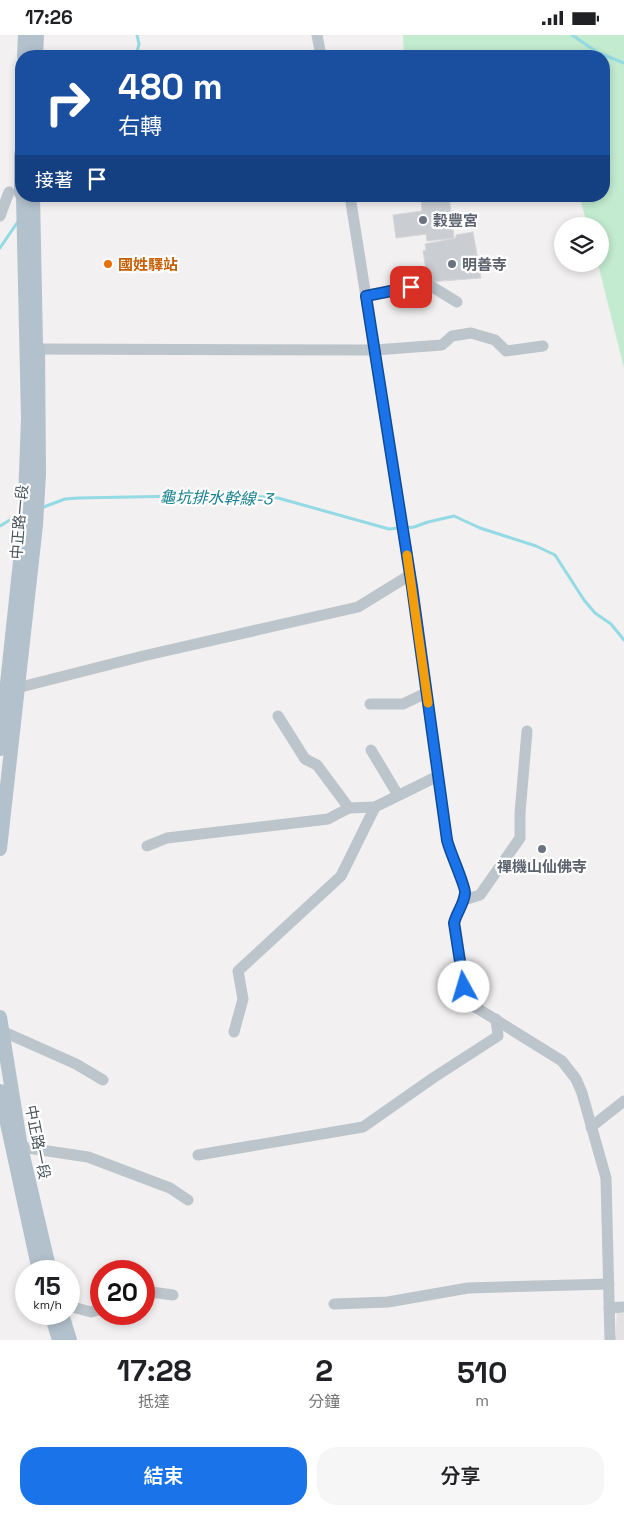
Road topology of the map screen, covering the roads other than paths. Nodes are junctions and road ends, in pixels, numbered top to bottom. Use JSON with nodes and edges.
{"nodes":[{"id":1,"x":25,"y":35,"type":"edge"},
{"id":2,"x":36,"y":35,"type":"edge"},
{"id":3,"x":317,"y":35,"type":"edge"},
{"id":4,"x":24,"y":50,"type":"edge"},
{"id":5,"x":36,"y":50,"type":"edge"},
{"id":6,"x":320,"y":50,"type":"edge"},
{"id":7,"x":15,"y":198,"type":"edge"},
{"id":8,"x":22,"y":202,"type":"edge"},
{"id":9,"x":351,"y":202,"type":"edge"},
{"id":10,"x":0,"y":216,"type":"edge"},
{"id":11,"x":366,"y":296,"type":"junction"},
{"id":12,"x":457,"y":302,"type":"dead end"},
{"id":13,"x":543,"y":346,"type":"dead end"},
{"id":14,"x":32,"y":349,"type":"junction"},
{"id":15,"x":374,"y":350,"type":"junction"},
{"id":16,"x":410,"y":575,"type":"junction"},
{"id":17,"x":12,"y":687,"type":"junction"},
{"id":18,"x":426,"y":693,"type":"junction"},
{"id":19,"x":370,"y":705,"type":"dead end"},
{"id":20,"x":278,"y":717,"type":"dead end"},
{"id":21,"x":527,"y":731,"type":"dead end"},
{"id":22,"x":0,"y":749,"type":"edge"},
{"id":23,"x":372,"y":750,"type":"dead end"},
{"id":24,"x":438,"y":776,"type":"junction"},
{"id":25,"x":398,"y":795,"type":"junction"},
{"id":26,"x":375,"y":807,"type":"junction"},
{"id":27,"x":349,"y":808,"type":"junction"},
{"id":28,"x":147,"y":846,"type":"dead end"},
{"id":29,"x":0,"y":849,"type":"edge"},
{"id":30,"x":464,"y":900,"type":"junction"},
{"id":31,"x":496,"y":1019,"type":"junction"},
{"id":32,"x":1,"y":1024,"type":"edge"},
{"id":33,"x":234,"y":1032,"type":"dead end"},
{"id":34,"x":103,"y":1080,"type":"dead end"},
{"id":35,"x":0,"y":1091,"type":"edge"},
{"id":36,"x":624,"y":1101,"type":"edge"},
{"id":37,"x":591,"y":1127,"type":"junction"},
{"id":38,"x":16,"y":1148,"type":"junction"},
{"id":39,"x":198,"y":1155,"type":"dead end"},
{"id":40,"x":188,"y":1200,"type":"dead end"},
{"id":41,"x":37,"y":1260,"type":"edge"},
{"id":42,"x":47,"y":1260,"type":"edge"},
{"id":43,"x":609,"y":1284,"type":"junction"},
{"id":44,"x":155,"y":1292,"type":"edge"},
{"id":45,"x":174,"y":1295,"type":"dead end"},
{"id":46,"x":334,"y":1304,"type":"dead end"},
{"id":47,"x":624,"y":1307,"type":"edge"},
{"id":48,"x":609,"y":1308,"type":"junction"},
{"id":49,"x":54,"y":1325,"type":"edge"},
{"id":50,"x":65,"y":1325,"type":"edge"},
{"id":51,"x":59,"y":1340,"type":"edge"},
{"id":52,"x":70,"y":1340,"type":"edge"},
{"id":53,"x":610,"y":1340,"type":"edge"}],
"edges":[{"from":1,"to":4,"type":"main road"},
{"from":2,"to":5,"type":"main road"},
{"from":3,"to":6,"type":"lane"},
{"from":7,"to":10,"type":"lane"},
{"from":8,"to":14,"type":"main road","name":"中正路一段"},
{"from":9,"to":11,"type":"lane"},
{"from":11,"to":12,"type":"lane"},
{"from":11,"to":15,"type":"lane"},
{"from":13,"to":15,"type":"lane"},
{"from":14,"to":15,"type":"lane"},
{"from":14,"to":17,"type":"main road","name":"中正路一段"},
{"from":15,"to":16,"type":"lane"},
{"from":16,"to":17,"type":"lane"},
{"from":16,"to":18,"type":"lane"},
{"from":17,"to":22,"type":"main road","name":"中正路一段"},
{"from":17,"to":29,"type":"main road","name":"中正路一段"},
{"from":18,"to":19,"type":"lane"},
{"from":18,"to":24,"type":"lane"},
{"from":20,"to":27,"type":"lane"},
{"from":21,"to":30,"type":"lane"},
{"from":23,"to":25,"type":"lane"},
{"from":24,"to":25,"type":"lane"},
{"from":24,"to":30,"type":"lane"},
{"from":25,"to":26,"type":"lane"},
{"from":26,"to":27,"type":"lane"},
{"from":26,"to":33,"type":"lane"},
{"from":27,"to":28,"type":"lane"},
{"from":30,"to":31,"type":"lane"},
{"from":31,"to":37,"type":"lane"},
{"from":31,"to":39,"type":"lane"},
{"from":32,"to":34,"type":"lane"},
{"from":32,"to":38,"type":"main road","name":"中正路一段"},
{"from":35,"to":38,"type":"main road","name":"中正路一段"},
{"from":36,"to":37,"type":"lane"},
{"from":37,"to":43,"type":"lane"},
{"from":38,"to":40,"type":"lane"},
{"from":38,"to":41,"type":"main road","name":"中正路一段"},
{"from":38,"to":42,"type":"main road","name":"中正路一段"},
{"from":43,"to":46,"type":"lane"},
{"from":43,"to":48,"type":"lane"},
{"from":44,"to":45,"type":"lane"},
{"from":47,"to":48,"type":"lane"},
{"from":48,"to":53,"type":"lane"},
{"from":49,"to":51,"type":"main road"},
{"from":50,"to":52,"type":"main road"}]}
